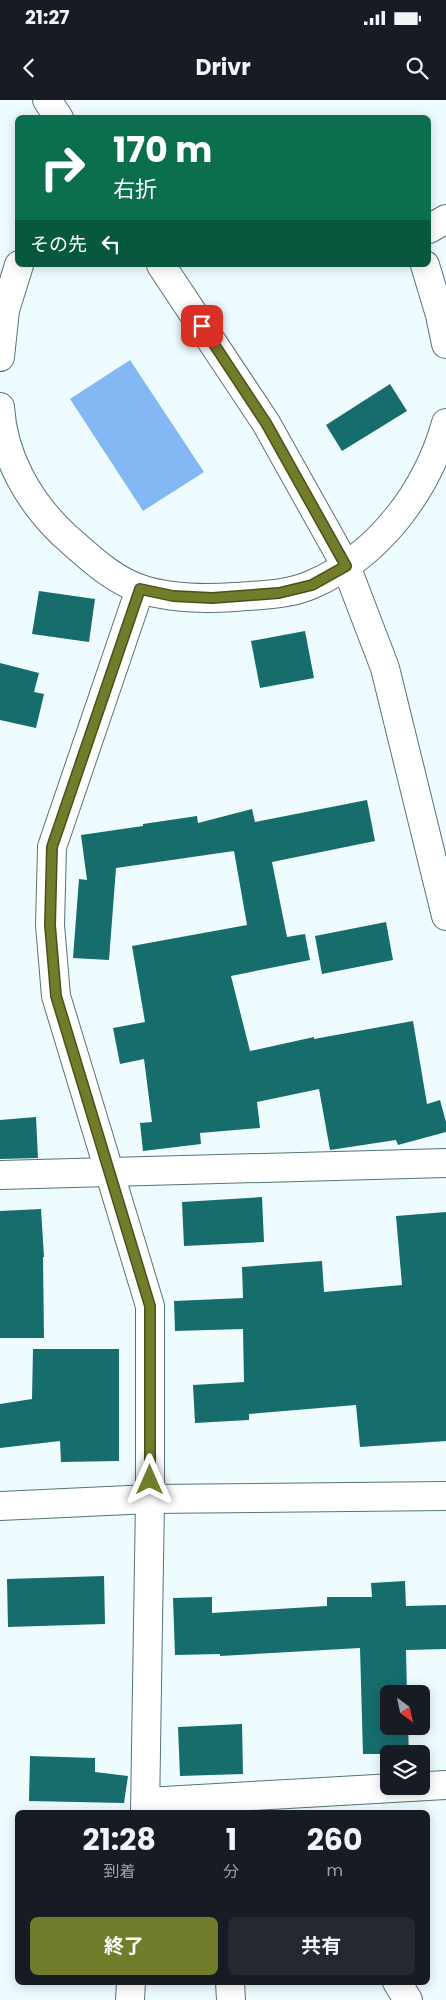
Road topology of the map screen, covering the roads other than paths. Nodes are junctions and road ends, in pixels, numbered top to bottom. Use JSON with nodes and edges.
{"nodes":[{"id":1,"x":47,"y":100,"type":"edge"},
{"id":2,"x":57,"y":115,"type":"edge"},
{"id":3,"x":446,"y":219,"type":"edge"},
{"id":4,"x":431,"y":228,"type":"edge"},
{"id":5,"x":19,"y":267,"type":"edge"},
{"id":6,"x":162,"y":267,"type":"edge"},
{"id":7,"x":426,"y":267,"type":"edge"},
{"id":8,"x":446,"y":344,"type":"edge"},
{"id":9,"x":0,"y":357,"type":"edge"},
{"id":10,"x":0,"y":406,"type":"edge"},
{"id":11,"x":446,"y":423,"type":"edge"},
{"id":12,"x":2,"y":437,"type":"edge"},
{"id":13,"x":346,"y":566,"type":"junction"},
{"id":14,"x":140,"y":589,"type":"junction"},
{"id":15,"x":446,"y":916,"type":"edge"},
{"id":16,"x":446,"y":1163,"type":"edge"},
{"id":17,"x":110,"y":1173,"type":"junction"},
{"id":18,"x":0,"y":1175,"type":"edge"},
{"id":19,"x":446,"y":1496,"type":"edge"},
{"id":20,"x":150,"y":1499,"type":"junction"},
{"id":21,"x":0,"y":1506,"type":"edge"},
{"id":22,"x":446,"y":1785,"type":"edge"},
{"id":23,"x":228,"y":1805,"type":"edge"},
{"id":24,"x":145,"y":1807,"type":"edge"},
{"id":25,"x":131,"y":1985,"type":"edge"},
{"id":26,"x":230,"y":1985,"type":"edge"},
{"id":27,"x":400,"y":1985,"type":"edge"},
{"id":28,"x":130,"y":2000,"type":"edge"},
{"id":29,"x":231,"y":2000,"type":"edge"},
{"id":30,"x":408,"y":2000,"type":"edge"}],
"edges":[{"from":1,"to":2,"type":"street"},
{"from":3,"to":4,"type":"street"},
{"from":5,"to":9,"type":"street"},
{"from":6,"to":13,"type":"street"},
{"from":7,"to":8,"type":"street"},
{"from":10,"to":12,"type":"street"},
{"from":11,"to":13,"type":"street"},
{"from":12,"to":14,"type":"street"},
{"from":13,"to":14,"type":"street"},
{"from":13,"to":15,"type":"street"},
{"from":14,"to":17,"type":"street"},
{"from":16,"to":17,"type":"street"},
{"from":17,"to":18,"type":"street"},
{"from":17,"to":20,"type":"street"},
{"from":19,"to":20,"type":"street"},
{"from":20,"to":21,"type":"street"},
{"from":20,"to":24,"type":"street"},
{"from":22,"to":23,"type":"street"},
{"from":23,"to":24,"type":"street"},
{"from":25,"to":28,"type":"street"},
{"from":26,"to":29,"type":"street"},
{"from":27,"to":30,"type":"street"}]}
